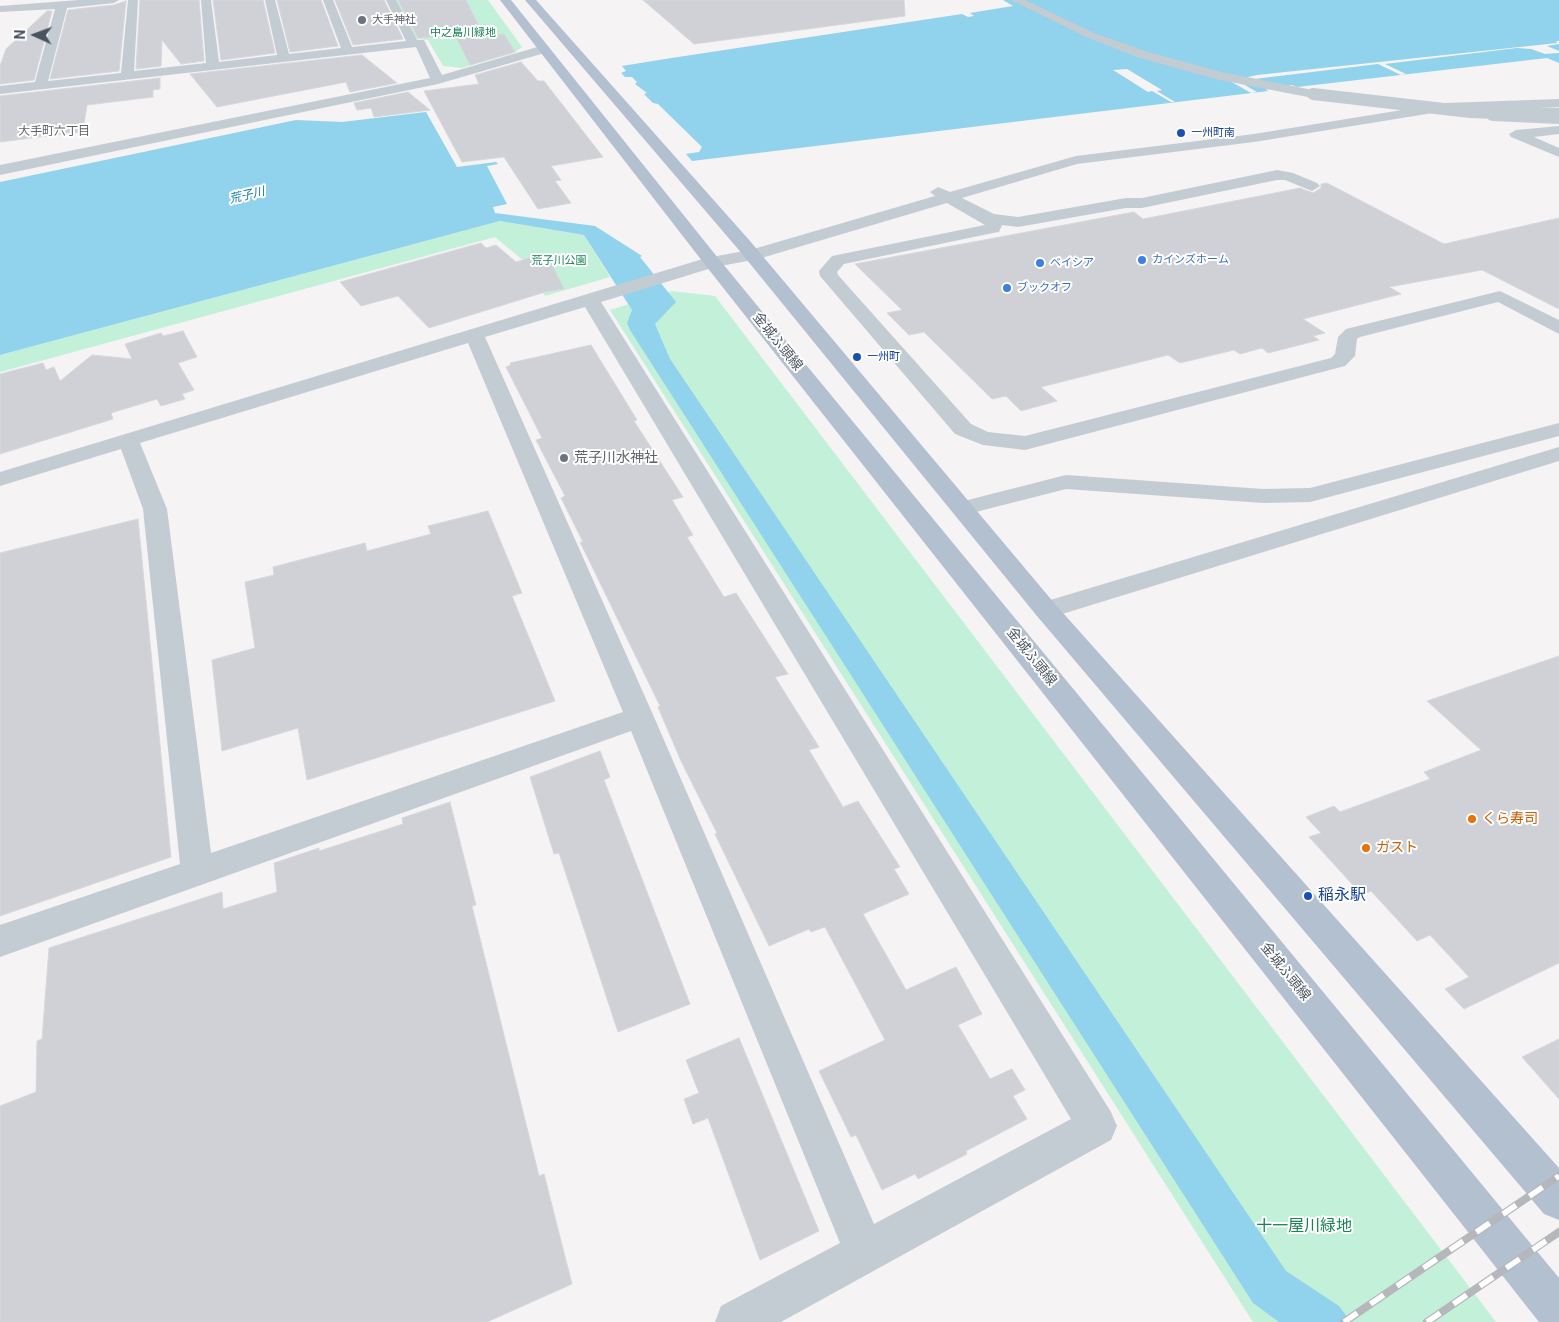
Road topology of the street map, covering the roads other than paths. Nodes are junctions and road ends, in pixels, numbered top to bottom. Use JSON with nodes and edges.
{"nodes":[{"id":1,"x":42,"y":0,"type":"edge"},
{"id":2,"x":114,"y":0,"type":"edge"},
{"id":3,"x":133,"y":0,"type":"edge"},
{"id":4,"x":206,"y":0,"type":"edge"},
{"id":5,"x":270,"y":0,"type":"edge"},
{"id":6,"x":328,"y":0,"type":"edge"},
{"id":7,"x":391,"y":0,"type":"edge"},
{"id":8,"x":505,"y":0,"type":"edge"},
{"id":9,"x":530,"y":0,"type":"edge"},
{"id":10,"x":1016,"y":0,"type":"edge"},
{"id":11,"x":62,"y":5,"type":"junction"},
{"id":12,"x":29,"y":8,"type":"junction"},
{"id":13,"x":0,"y":9,"type":"edge"},
{"id":14,"x":7,"y":22,"type":"dead end"},
{"id":15,"x":414,"y":44,"type":"junction"},
{"id":16,"x":544,"y":49,"type":"junction"},
{"id":17,"x":348,"y":51,"type":"junction"},
{"id":18,"x":284,"y":58,"type":"junction"},
{"id":19,"x":213,"y":66,"type":"junction"},
{"id":20,"x":127,"y":76,"type":"junction"},
{"id":21,"x":438,"y":80,"type":"junction"},
{"id":22,"x":40,"y":86,"type":"junction"},
{"id":23,"x":0,"y":90,"type":"edge"},
{"id":24,"x":1559,"y":103,"type":"edge"},
{"id":25,"x":1559,"y":116,"type":"edge"},
{"id":26,"x":1559,"y":130,"type":"edge"},
{"id":27,"x":1559,"y":153,"type":"edge"},
{"id":28,"x":0,"y":170,"type":"edge"},
{"id":29,"x":1312,"y":186,"type":"dead end"},
{"id":30,"x":939,"y":193,"type":"junction"},
{"id":31,"x":990,"y":219,"type":"junction"},
{"id":32,"x":748,"y":250,"type":"junction"},
{"id":33,"x":712,"y":262,"type":"junction"},
{"id":34,"x":602,"y":295,"type":"junction"},
{"id":35,"x":1559,"y":328,"type":"edge"},
{"id":36,"x":474,"y":334,"type":"junction"},
{"id":37,"x":1559,"y":429,"type":"edge"},
{"id":38,"x":128,"y":440,"type":"junction"},
{"id":39,"x":1559,"y":454,"type":"edge"},
{"id":40,"x":0,"y":478,"type":"edge"},
{"id":41,"x":964,"y":508,"type":"junction"},
{"id":42,"x":1046,"y":610,"type":"junction"},
{"id":43,"x":640,"y":717,"type":"junction"},
{"id":44,"x":197,"y":872,"type":"junction"},
{"id":45,"x":0,"y":941,"type":"edge"},
{"id":46,"x":1559,"y":1199,"type":"edge"},
{"id":47,"x":865,"y":1252,"type":"junction"},
{"id":48,"x":1559,"y":1312,"type":"edge"},
{"id":49,"x":736,"y":1322,"type":"edge"}],
"edges":[{"from":1,"to":12,"type":"street"},
{"from":2,"to":11,"type":"street"},
{"from":3,"to":20,"type":"street"},
{"from":4,"to":19,"type":"street"},
{"from":5,"to":18,"type":"street"},
{"from":6,"to":17,"type":"street"},
{"from":7,"to":15,"type":"street"},
{"from":8,"to":16,"type":"main road","name":"金城ふ頭線"},
{"from":9,"to":32,"type":"main road"},
{"from":10,"to":25,"type":"street","bridge":true},
{"from":11,"to":12,"type":"street"},
{"from":11,"to":22,"type":"street"},
{"from":12,"to":13,"type":"street"},
{"from":12,"to":14,"type":"street"},
{"from":15,"to":17,"type":"street"},
{"from":15,"to":21,"type":"street"},
{"from":16,"to":21,"type":"street"},
{"from":16,"to":33,"type":"main road","name":"金城ふ頭線"},
{"from":17,"to":18,"type":"street"},
{"from":18,"to":19,"type":"street"},
{"from":19,"to":20,"type":"street"},
{"from":20,"to":22,"type":"street"},
{"from":21,"to":28,"type":"street"},
{"from":22,"to":23,"type":"street"},
{"from":24,"to":30,"type":"street"},
{"from":26,"to":27,"type":"street"},
{"from":29,"to":31,"type":"street"},
{"from":30,"to":31,"type":"street"},
{"from":30,"to":32,"type":"street"},
{"from":31,"to":35,"type":"street"},
{"from":32,"to":33,"type":"street"},
{"from":32,"to":41,"type":"main road"},
{"from":33,"to":34,"type":"street"},
{"from":33,"to":48,"type":"main road","name":"金城ふ頭線"},
{"from":34,"to":36,"type":"street"},
{"from":34,"to":47,"type":"street"},
{"from":36,"to":38,"type":"street"},
{"from":36,"to":43,"type":"street"},
{"from":37,"to":41,"type":"street"},
{"from":38,"to":40,"type":"street"},
{"from":38,"to":44,"type":"street"},
{"from":39,"to":42,"type":"street"},
{"from":41,"to":42,"type":"main road"},
{"from":42,"to":46,"type":"main road"},
{"from":43,"to":44,"type":"street"},
{"from":43,"to":47,"type":"street"},
{"from":44,"to":45,"type":"street"},
{"from":47,"to":49,"type":"street"}]}
